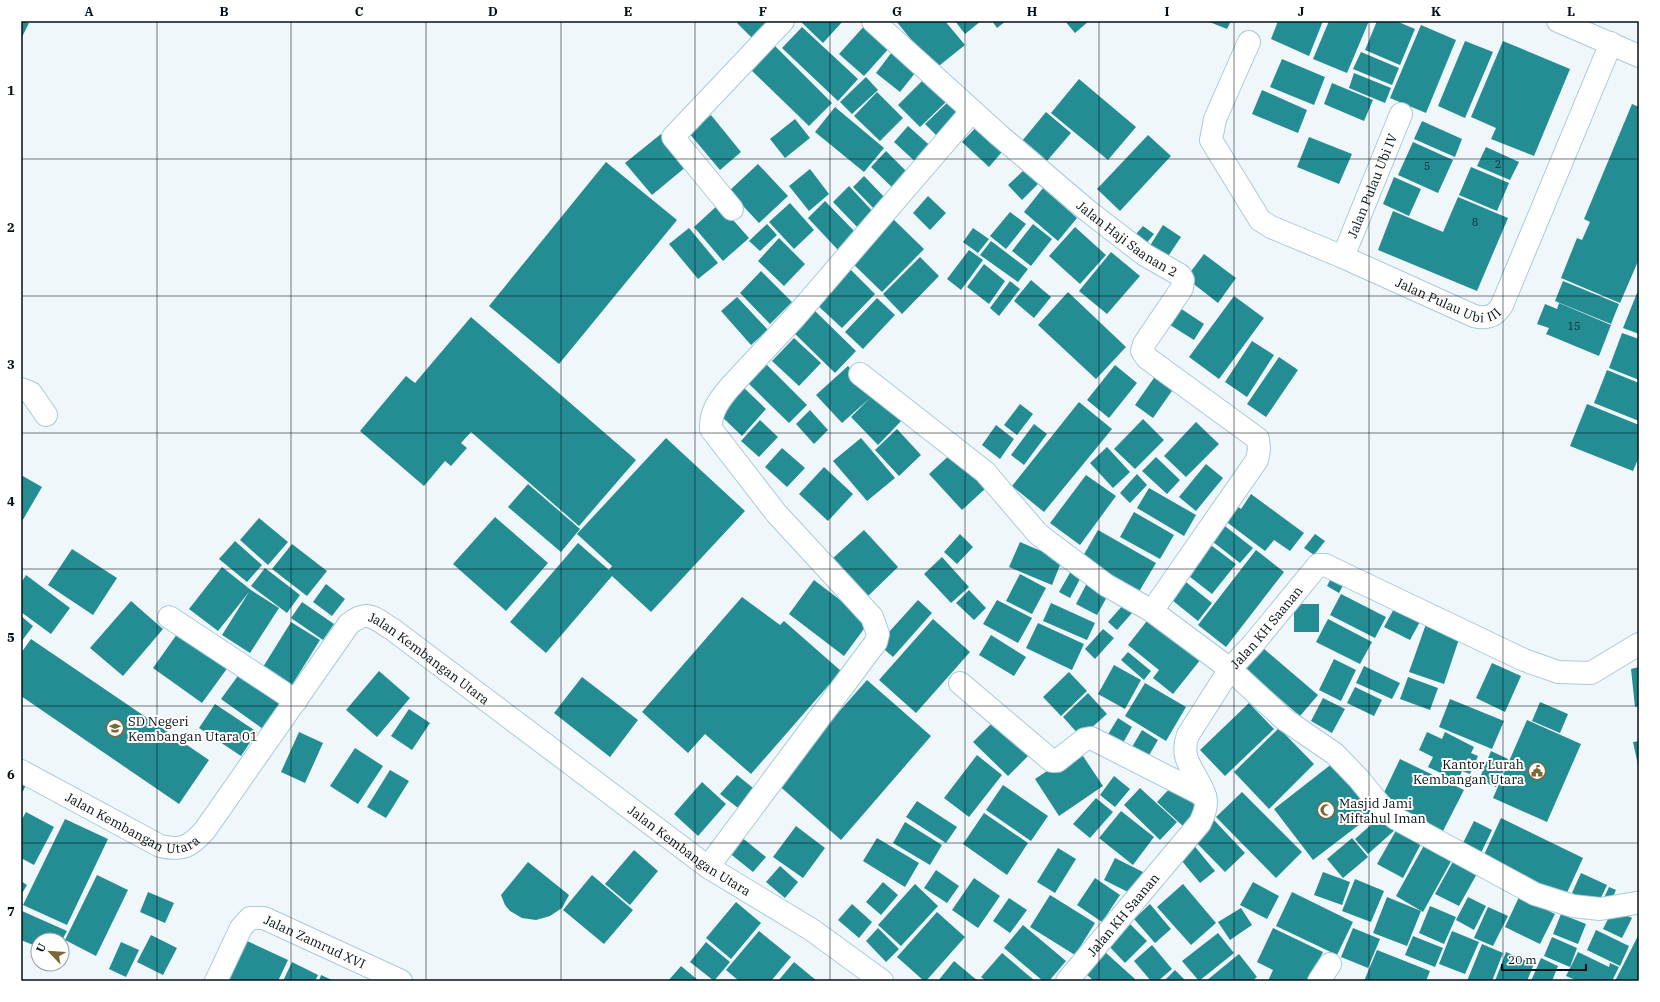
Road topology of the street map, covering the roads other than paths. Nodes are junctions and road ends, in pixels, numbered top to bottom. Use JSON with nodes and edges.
{"nodes":[{"id":1,"x":783,"y":21,"type":"edge"},
{"id":2,"x":1558,"y":21,"type":"edge"},
{"id":3,"x":876,"y":22,"type":"edge"},
{"id":4,"x":1249,"y":42,"type":"dead end"},
{"id":5,"x":1611,"y":43,"type":"junction"},
{"id":6,"x":1639,"y":56,"type":"edge"},
{"id":7,"x":972,"y":110,"type":"junction"},
{"id":8,"x":1401,"y":114,"type":"dead end"},
{"id":9,"x":732,"y":209,"type":"dead end"},
{"id":10,"x":1342,"y":257,"type":"junction"},
{"id":11,"x":860,"y":374,"type":"dead end"},
{"id":12,"x":21,"y":389,"type":"edge"},
{"id":13,"x":46,"y":415,"type":"dead end"},
{"id":14,"x":1152,"y":611,"type":"junction"},
{"id":15,"x":169,"y":617,"type":"dead end"},
{"id":16,"x":1639,"y":644,"type":"edge"},
{"id":17,"x":1230,"y":669,"type":"junction"},
{"id":18,"x":960,"y":682,"type":"dead end"},
{"id":19,"x":296,"y":701,"type":"junction"},
{"id":20,"x":21,"y":771,"type":"edge"},
{"id":21,"x":1205,"y":796,"type":"junction"},
{"id":22,"x":708,"y":868,"type":"junction"},
{"id":23,"x":1636,"y":903,"type":"dead end"},
{"id":24,"x":216,"y":981,"type":"edge"},
{"id":25,"x":401,"y":981,"type":"edge"},
{"id":26,"x":882,"y":981,"type":"edge"},
{"id":27,"x":1067,"y":981,"type":"edge"}],
"edges":[{"from":1,"to":9,"type":"street"},
{"from":2,"to":5,"type":"street"},
{"from":3,"to":7,"type":"street","name":"Jalan Haji Saanan 2"},
{"from":4,"to":10,"type":"street","name":"Jalan Pulau Ubi III"},
{"from":5,"to":6,"type":"street"},
{"from":5,"to":10,"type":"street","name":"Jalan Pulau Ubi III"},
{"from":7,"to":14,"type":"street","name":"Jalan Haji Saanan 2"},
{"from":7,"to":22,"type":"street"},
{"from":8,"to":10,"type":"street","name":"Jalan Pulau Ubi IV"},
{"from":11,"to":14,"type":"street"},
{"from":12,"to":13,"type":"street"},
{"from":14,"to":17,"type":"street"},
{"from":15,"to":19,"type":"street"},
{"from":16,"to":17,"type":"street","name":"Jalan KH Saanan"},
{"from":17,"to":21,"type":"street","name":"Jalan KH Saanan"},
{"from":17,"to":23,"type":"street"},
{"from":18,"to":21,"type":"street"},
{"from":19,"to":20,"type":"street","name":"Jalan Kembangan Utara"},
{"from":19,"to":22,"type":"street","name":"Jalan Kembangan Utara"},
{"from":21,"to":27,"type":"street","name":"Jalan KH Saanan"},
{"from":22,"to":26,"type":"street","name":"Jalan Kembangan Utara"},
{"from":24,"to":25,"type":"street","name":"Jalan Zamrud XVI"}]}
